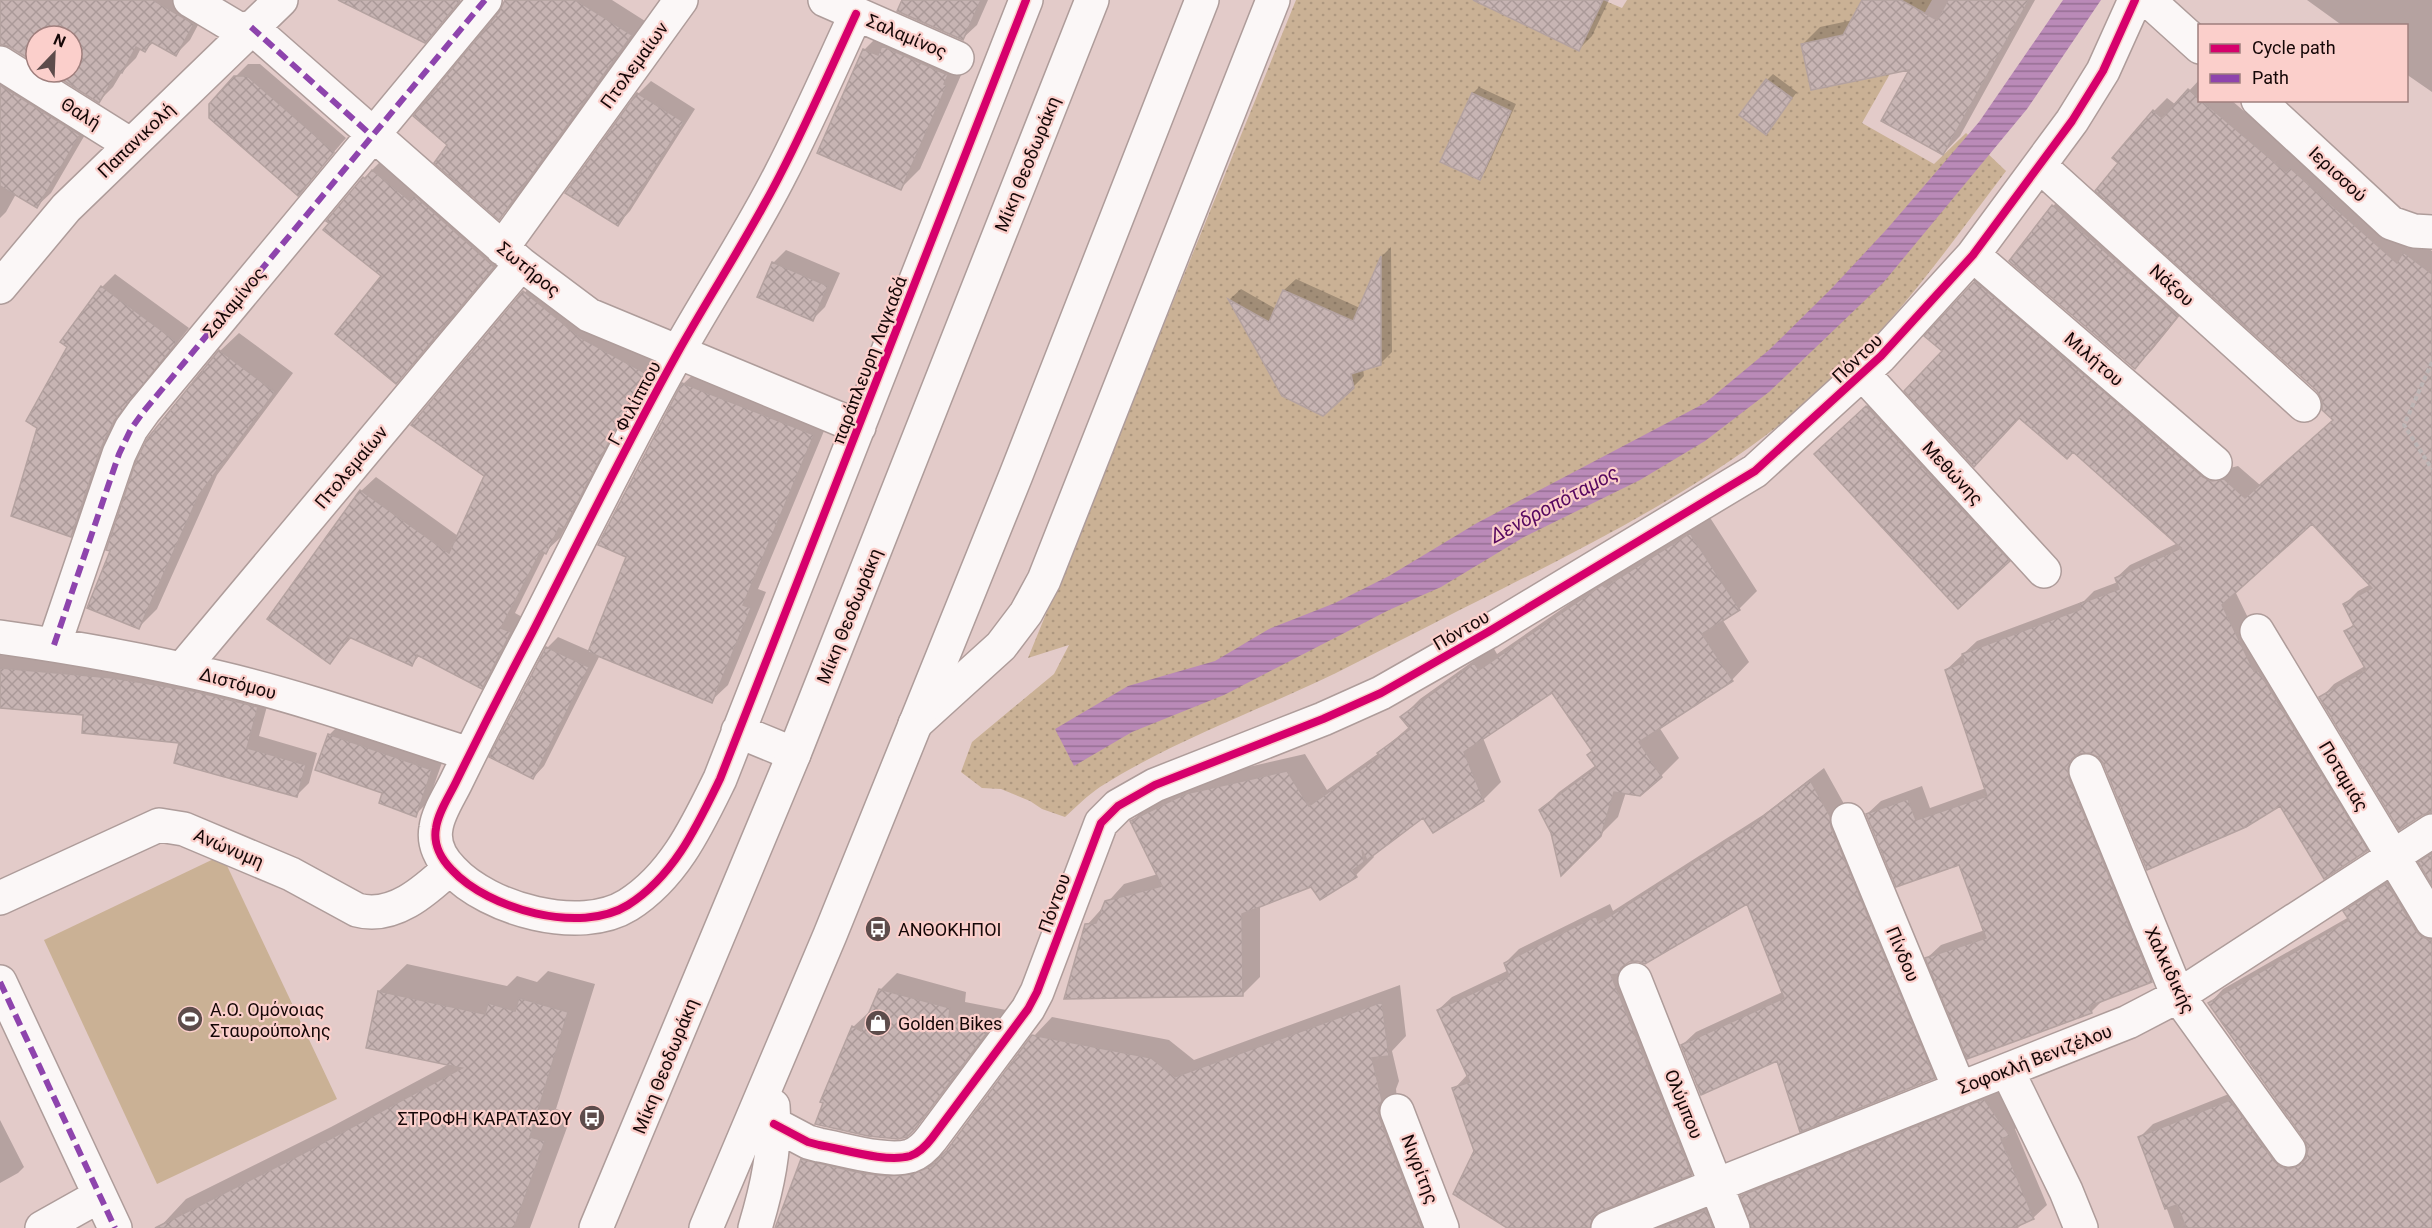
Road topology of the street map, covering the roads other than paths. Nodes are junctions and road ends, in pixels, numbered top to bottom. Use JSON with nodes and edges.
{"nodes":[{"id":1,"x":190,"y":0,"type":"edge"},
{"id":2,"x":281,"y":0,"type":"edge"},
{"id":3,"x":485,"y":0,"type":"edge"},
{"id":4,"x":681,"y":0,"type":"edge"},
{"id":5,"x":825,"y":0,"type":"edge"},
{"id":6,"x":1026,"y":0,"type":"edge"},
{"id":7,"x":1092,"y":0,"type":"edge"},
{"id":8,"x":1202,"y":0,"type":"edge"},
{"id":9,"x":1273,"y":0,"type":"edge"},
{"id":10,"x":2135,"y":0,"type":"edge"},
{"id":11,"x":2148,"y":0,"type":"edge"},
{"id":12,"x":856,"y":14,"type":"junction"},
{"id":13,"x":249,"y":30,"type":"junction"},
{"id":14,"x":2198,"y":46,"type":"edge"},
{"id":15,"x":957,"y":58,"type":"dead end"},
{"id":16,"x":0,"y":63,"type":"edge"},
{"id":17,"x":2260,"y":102,"type":"edge"},
{"id":18,"x":371,"y":135,"type":"junction"},
{"id":19,"x":131,"y":144,"type":"junction"},
{"id":20,"x":2040,"y":166,"type":"junction"},
{"id":21,"x":2429,"y":232,"type":"edge"},
{"id":22,"x":1973,"y":255,"type":"junction"},
{"id":23,"x":511,"y":256,"type":"junction"},
{"id":24,"x":0,"y":287,"type":"edge"},
{"id":25,"x":677,"y":354,"type":"junction"},
{"id":26,"x":1863,"y":374,"type":"junction"},
{"id":27,"x":2304,"y":405,"type":"dead end"},
{"id":28,"x":859,"y":427,"type":"junction"},
{"id":29,"x":2215,"y":463,"type":"dead end"},
{"id":30,"x":2044,"y":572,"type":"dead end"},
{"id":31,"x":2258,"y":630,"type":"dead end"},
{"id":32,"x":0,"y":637,"type":"edge"},
{"id":33,"x":54,"y":645,"type":"junction"},
{"id":34,"x":182,"y":669,"type":"junction"},
{"id":35,"x":915,"y":724,"type":"junction"},
{"id":36,"x":738,"y":731,"type":"junction"},
{"id":37,"x":469,"y":754,"type":"junction"},
{"id":38,"x":794,"y":754,"type":"junction"},
{"id":39,"x":2086,"y":771,"type":"dead end"},
{"id":40,"x":1848,"y":820,"type":"dead end"},
{"id":41,"x":2432,"y":831,"type":"edge"},
{"id":42,"x":2392,"y":857,"type":"junction"},
{"id":43,"x":450,"y":868,"type":"junction"},
{"id":44,"x":0,"y":898,"type":"edge"},
{"id":45,"x":2432,"y":921,"type":"edge"},
{"id":46,"x":1635,"y":980,"type":"dead end"},
{"id":47,"x":0,"y":982,"type":"edge"},
{"id":48,"x":2178,"y":996,"type":"junction"},
{"id":49,"x":2007,"y":1070,"type":"junction"},
{"id":50,"x":771,"y":1075,"type":"junction"},
{"id":51,"x":1959,"y":1088,"type":"junction"},
{"id":52,"x":1397,"y":1111,"type":"dead end"},
{"id":53,"x":774,"y":1124,"type":"junction"},
{"id":54,"x":2289,"y":1150,"type":"dead end"},
{"id":55,"x":1716,"y":1185,"type":"junction"},
{"id":56,"x":99,"y":1196,"type":"junction"},
{"id":57,"x":42,"y":1228,"type":"edge"},
{"id":58,"x":115,"y":1228,"type":"edge"},
{"id":59,"x":596,"y":1228,"type":"edge"},
{"id":60,"x":706,"y":1228,"type":"edge"},
{"id":61,"x":755,"y":1228,"type":"edge"},
{"id":62,"x":1442,"y":1228,"type":"edge"},
{"id":63,"x":1608,"y":1228,"type":"edge"},
{"id":64,"x":1733,"y":1228,"type":"edge"},
{"id":65,"x":2081,"y":1228,"type":"edge"}],
"edges":[{"from":1,"to":13,"type":"main road","name":"Σωτήρος"},
{"from":2,"to":13,"type":"main road","name":"Παπανικολή"},
{"from":3,"to":18,"type":"main road","name":"Σαλαμίνος"},
{"from":4,"to":23,"type":"main road","name":"Πτολεμαίων"},
{"from":5,"to":12,"type":"main road","name":"Σαλαμίνος"},
{"from":6,"to":28,"type":"main road","name":"παράπλευρη Λαγκαδά"},
{"from":7,"to":38,"type":"main road","name":"Μίκη Θεοδωράκη"},
{"from":8,"to":35,"type":"main road"},
{"from":9,"to":35,"type":"main road"},
{"from":10,"to":20,"type":"main road","name":"Πόντου"},
{"from":11,"to":14,"type":"main road"},
{"from":12,"to":15,"type":"main road","name":"Σαλαμίνος"},
{"from":12,"to":25,"type":"main road","name":"Γ. Φιλίππου"},
{"from":13,"to":18,"type":"main road","name":"Σωτήρος"},
{"from":13,"to":19,"type":"main road","name":"Παπανικολή"},
{"from":16,"to":19,"type":"main road","name":"Θαλή"},
{"from":17,"to":21,"type":"main road","name":"Ιερισσού"},
{"from":18,"to":23,"type":"main road","name":"Σωτήρος"},
{"from":18,"to":33,"type":"main road","name":"Σαλαμίνος"},
{"from":19,"to":24,"type":"main road","name":"Παπανικολή"},
{"from":20,"to":22,"type":"main road","name":"Πόντου"},
{"from":20,"to":27,"type":"main road","name":"Νάξου"},
{"from":22,"to":26,"type":"main road","name":"Πόντου"},
{"from":22,"to":29,"type":"main road","name":"Μιλήτου"},
{"from":23,"to":25,"type":"main road","name":"Σωτήρος"},
{"from":23,"to":34,"type":"main road","name":"Πτολεμαίων"},
{"from":25,"to":28,"type":"main road","name":"Σωτήρος"},
{"from":25,"to":37,"type":"main road","name":"Γ. Φιλίππου"},
{"from":26,"to":30,"type":"main road","name":"Μεθώνης"},
{"from":26,"to":53,"type":"main road","name":"Πόντου"},
{"from":28,"to":36,"type":"main road","name":"παράπλευρη Λαγκαδά"},
{"from":31,"to":42,"type":"main road","name":"Ποταμιάς"},
{"from":32,"to":33,"type":"main road","name":"Διστόμου"},
{"from":33,"to":34,"type":"main road","name":"Διστόμου"},
{"from":34,"to":37,"type":"main road","name":"Διστόμου"},
{"from":35,"to":50,"type":"main road"},
{"from":36,"to":38,"type":"main road"},
{"from":36,"to":43,"type":"main road","name":"παράπλευρη Λαγκαδά"},
{"from":37,"to":43,"type":"main road","name":"Γ. Φιλίππου"},
{"from":38,"to":59,"type":"main road","name":"Μίκη Θεοδωράκη"},
{"from":39,"to":48,"type":"main road","name":"Χαλκιδικής"},
{"from":40,"to":51,"type":"main road","name":"Πίνδου"},
{"from":41,"to":42,"type":"main road","name":"Σοφοκλή Βενιζέλου"},
{"from":42,"to":45,"type":"main road","name":"Ποταμιάς"},
{"from":42,"to":48,"type":"main road","name":"Σοφοκλή Βενιζέλου"},
{"from":43,"to":44,"type":"main road","name":"Ανώνυμη"},
{"from":46,"to":55,"type":"main road","name":"Ολύμπου"},
{"from":47,"to":56,"type":"main road"},
{"from":48,"to":49,"type":"main road","name":"Σοφοκλή Βενιζέλου"},
{"from":48,"to":54,"type":"main road","name":"Χαλκιδικής"},
{"from":49,"to":51,"type":"main road","name":"Σοφοκλή Βενιζέλου"},
{"from":49,"to":65,"type":"main road"},
{"from":50,"to":53,"type":"main road"},
{"from":50,"to":60,"type":"main road"},
{"from":51,"to":55,"type":"main road","name":"Σοφοκλή Βενιζέλου"},
{"from":52,"to":62,"type":"main road","name":"Νιγρίτης"},
{"from":53,"to":61,"type":"main road"},
{"from":55,"to":63,"type":"main road","name":"Σοφοκλή Βενιζέλου"},
{"from":55,"to":64,"type":"main road","name":"Ολύμπου"},
{"from":56,"to":57,"type":"main road"},
{"from":56,"to":58,"type":"main road"}]}
